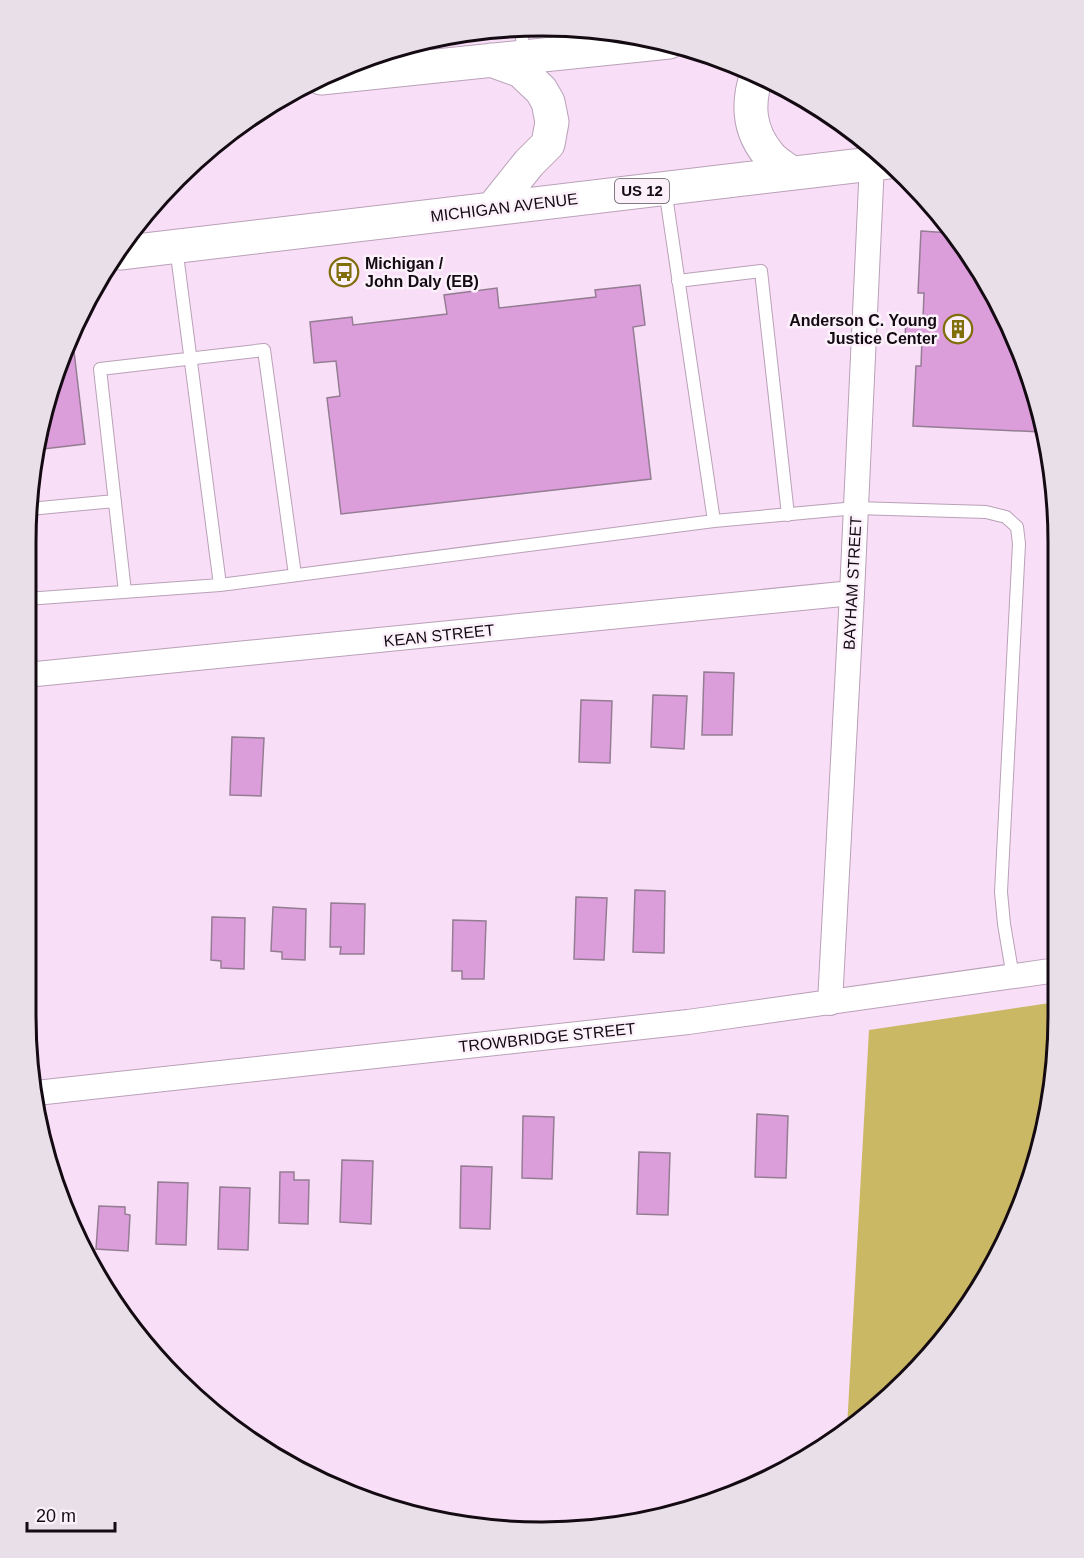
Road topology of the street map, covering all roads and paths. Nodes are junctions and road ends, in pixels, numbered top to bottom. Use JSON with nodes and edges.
{"nodes":[{"id":1,"x":522,"y":42,"type":"edge"},
{"id":2,"x":619,"y":42,"type":"edge"},
{"id":3,"x":491,"y":60,"type":"junction"},
{"id":4,"x":358,"y":71,"type":"edge"},
{"id":5,"x":754,"y":83,"type":"edge"},
{"id":6,"x":876,"y":162,"type":"edge"},
{"id":7,"x":880,"y":165,"type":"edge"},
{"id":8,"x":791,"y":173,"type":"junction"},
{"id":9,"x":665,"y":188,"type":"junction"},
{"id":10,"x":493,"y":208,"type":"junction"},
{"id":11,"x":176,"y":246,"type":"junction"},
{"id":12,"x":128,"y":252,"type":"edge"},
{"id":13,"x":678,"y":281,"type":"junction"},
{"id":14,"x":190,"y":358,"type":"junction"},
{"id":15,"x":115,"y":501,"type":"junction"},
{"id":16,"x":37,"y":508,"type":"edge"},
{"id":17,"x":856,"y":508,"type":"junction"},
{"id":18,"x":788,"y":514,"type":"junction"},
{"id":19,"x":714,"y":521,"type":"junction"},
{"id":20,"x":295,"y":575,"type":"junction"},
{"id":21,"x":220,"y":585,"type":"junction"},
{"id":22,"x":125,"y":592,"type":"junction"},
{"id":23,"x":852,"y":593,"type":"junction"},
{"id":24,"x":36,"y":598,"type":"edge"},
{"id":25,"x":36,"y":674,"type":"edge"},
{"id":26,"x":1048,"y":971,"type":"edge"},
{"id":27,"x":1013,"y":977,"type":"junction"},
{"id":28,"x":830,"y":1003,"type":"junction"},
{"id":29,"x":42,"y":1092,"type":"edge"}],
"edges":[{"from":1,"to":2,"type":"main road"},
{"from":1,"to":3,"type":"main road"},
{"from":3,"to":4,"type":"main road"},
{"from":3,"to":10,"type":"main road"},
{"from":5,"to":8,"type":"main road"},
{"from":6,"to":8,"type":"main road","name":"MICHIGAN AVENUE","number":"US 12"},
{"from":7,"to":17,"type":"street","name":"BAYHAM STREET"},
{"from":8,"to":9,"type":"main road","name":"MICHIGAN AVENUE","number":"US 12"},
{"from":9,"to":10,"type":"main road","name":"MICHIGAN AVENUE","number":"US 12"},
{"from":9,"to":13,"type":"lane"},
{"from":10,"to":11,"type":"main road","name":"MICHIGAN AVENUE","number":"US 12"},
{"from":11,"to":12,"type":"main road","name":"MICHIGAN AVENUE","number":"US 12"},
{"from":11,"to":14,"type":"lane"},
{"from":13,"to":18,"type":"lane"},
{"from":13,"to":19,"type":"lane"},
{"from":14,"to":15,"type":"lane"},
{"from":14,"to":20,"type":"lane"},
{"from":14,"to":21,"type":"lane"},
{"from":15,"to":16,"type":"lane"},
{"from":15,"to":22,"type":"lane"},
{"from":17,"to":18,"type":"lane"},
{"from":17,"to":23,"type":"street","name":"BAYHAM STREET"},
{"from":17,"to":27,"type":"lane"},
{"from":18,"to":19,"type":"lane"},
{"from":19,"to":20,"type":"lane"},
{"from":20,"to":21,"type":"lane"},
{"from":21,"to":22,"type":"lane"},
{"from":22,"to":24,"type":"lane"},
{"from":23,"to":25,"type":"street","name":"KEAN STREET"},
{"from":23,"to":28,"type":"street","name":"BAYHAM STREET"},
{"from":26,"to":27,"type":"street","name":"TROWBRIDGE STREET"},
{"from":27,"to":28,"type":"street","name":"TROWBRIDGE STREET"},
{"from":28,"to":29,"type":"street","name":"TROWBRIDGE STREET"}]}
